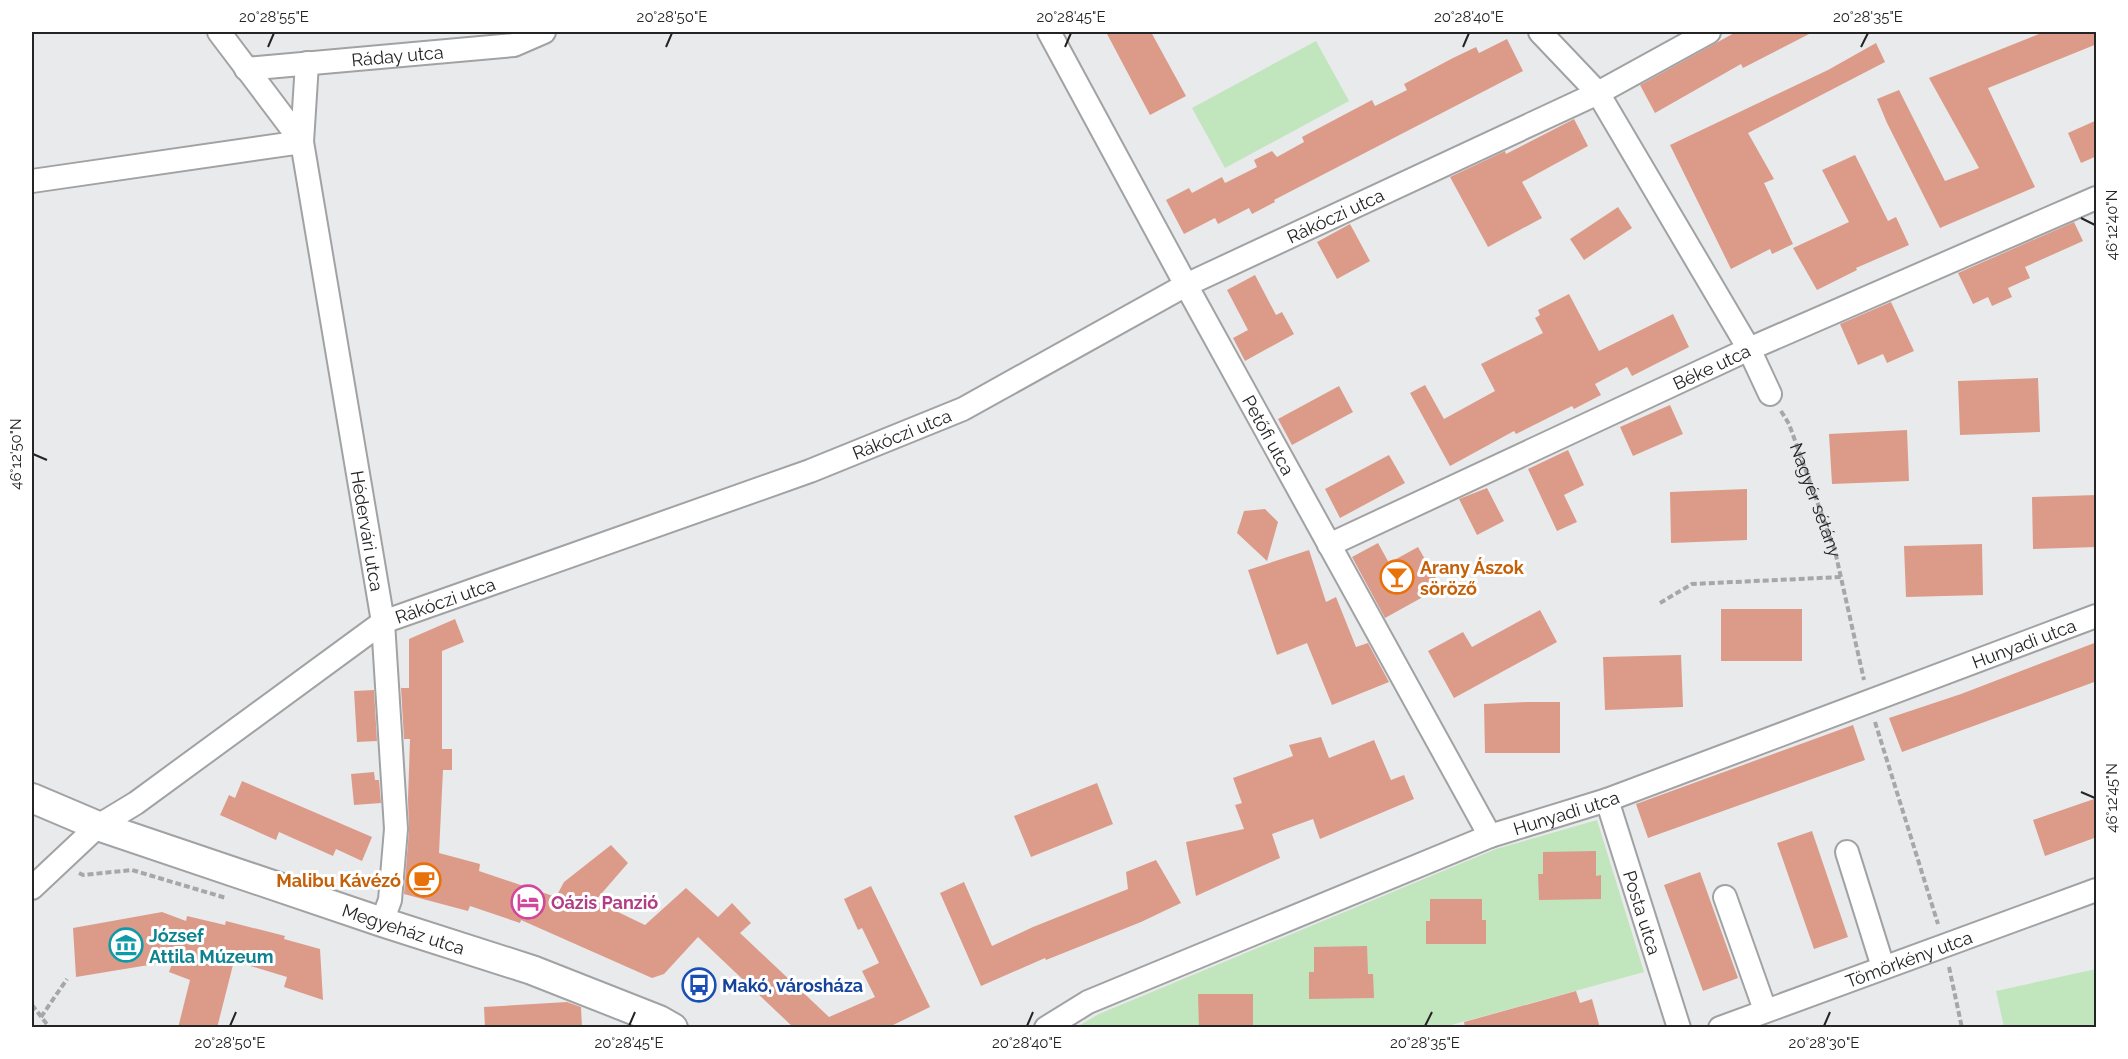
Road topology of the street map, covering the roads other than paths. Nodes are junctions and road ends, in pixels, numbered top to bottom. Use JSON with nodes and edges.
{"nodes":[{"id":1,"x":219,"y":32,"type":"edge"},
{"id":2,"x":544,"y":32,"type":"edge"},
{"id":3,"x":1049,"y":32,"type":"edge"},
{"id":4,"x":1540,"y":32,"type":"edge"},
{"id":5,"x":1709,"y":32,"type":"edge"},
{"id":6,"x":307,"y":63,"type":"junction"},
{"id":7,"x":246,"y":69,"type":"junction"},
{"id":8,"x":1598,"y":93,"type":"junction"},
{"id":9,"x":302,"y":142,"type":"junction"},
{"id":10,"x":32,"y":181,"type":"edge"},
{"id":11,"x":2097,"y":198,"type":"edge"},
{"id":12,"x":1186,"y":285,"type":"junction"},
{"id":13,"x":1749,"y":349,"type":"junction"},
{"id":14,"x":1770,"y":394,"type":"road end"},
{"id":15,"x":1329,"y":545,"type":"junction"},
{"id":16,"x":2097,"y":616,"type":"edge"},
{"id":17,"x":383,"y":622,"type":"junction"},
{"id":18,"x":32,"y":798,"type":"edge"},
{"id":19,"x":1606,"y":800,"type":"junction"},
{"id":20,"x":99,"y":826,"type":"junction"},
{"id":21,"x":1491,"y":836,"type":"junction"},
{"id":22,"x":1847,"y":852,"type":"dead end"},
{"id":23,"x":32,"y":888,"type":"edge"},
{"id":24,"x":2097,"y":890,"type":"edge"},
{"id":25,"x":1725,"y":897,"type":"dead end"},
{"id":26,"x":382,"y":922,"type":"junction"},
{"id":27,"x":1883,"y":967,"type":"junction"},
{"id":28,"x":1765,"y":1010,"type":"junction"},
{"id":29,"x":673,"y":1028,"type":"edge"},
{"id":30,"x":1046,"y":1028,"type":"edge"},
{"id":31,"x":1679,"y":1028,"type":"edge"},
{"id":32,"x":1720,"y":1028,"type":"edge"}],
"edges":[{"from":1,"to":7,"type":"street","name":"Hédervári utca"},
{"from":2,"to":6,"type":"street","name":"Ráday utca"},
{"from":3,"to":12,"type":"street","name":"Petőfi utca"},
{"from":4,"to":8,"type":"street"},
{"from":5,"to":8,"type":"street","name":"Rákóczi utca"},
{"from":6,"to":7,"type":"street","name":"Ráday utca"},
{"from":6,"to":9,"type":"street","name":"Hédervári utca"},
{"from":7,"to":9,"type":"street","name":"Hédervári utca"},
{"from":8,"to":12,"type":"street","name":"Rákóczi utca"},
{"from":8,"to":13,"type":"street"},
{"from":9,"to":10,"type":"street"},
{"from":9,"to":17,"type":"street","name":"Hédervári utca"},
{"from":11,"to":13,"type":"street","name":"Béke utca"},
{"from":12,"to":15,"type":"street","name":"Petőfi utca"},
{"from":12,"to":17,"type":"street","name":"Rákóczi utca"},
{"from":13,"to":14,"type":"street"},
{"from":13,"to":15,"type":"street","name":"Béke utca"},
{"from":15,"to":21,"type":"street","name":"Petőfi utca"},
{"from":16,"to":19,"type":"street","name":"Hunyadi utca"},
{"from":17,"to":20,"type":"street","name":"Rákóczi utca"},
{"from":17,"to":26,"type":"street","name":"Hédervári utca"},
{"from":18,"to":20,"type":"main road","name":"Megyeház utca"},
{"from":19,"to":21,"type":"street","name":"Hunyadi utca"},
{"from":19,"to":31,"type":"street","name":"Posta utca"},
{"from":20,"to":23,"type":"street","name":"Rákóczi utca"},
{"from":20,"to":26,"type":"main road","name":"Megyeház utca"},
{"from":21,"to":30,"type":"street","name":"Hunyadi utca"},
{"from":22,"to":27,"type":"street"},
{"from":24,"to":27,"type":"street","name":"Tömörkény utca"},
{"from":25,"to":28,"type":"street"},
{"from":26,"to":29,"type":"main road","name":"Megyeház utca"},
{"from":27,"to":28,"type":"street","name":"Tömörkény utca"},
{"from":28,"to":32,"type":"street","name":"Tömörkény utca"}]}
